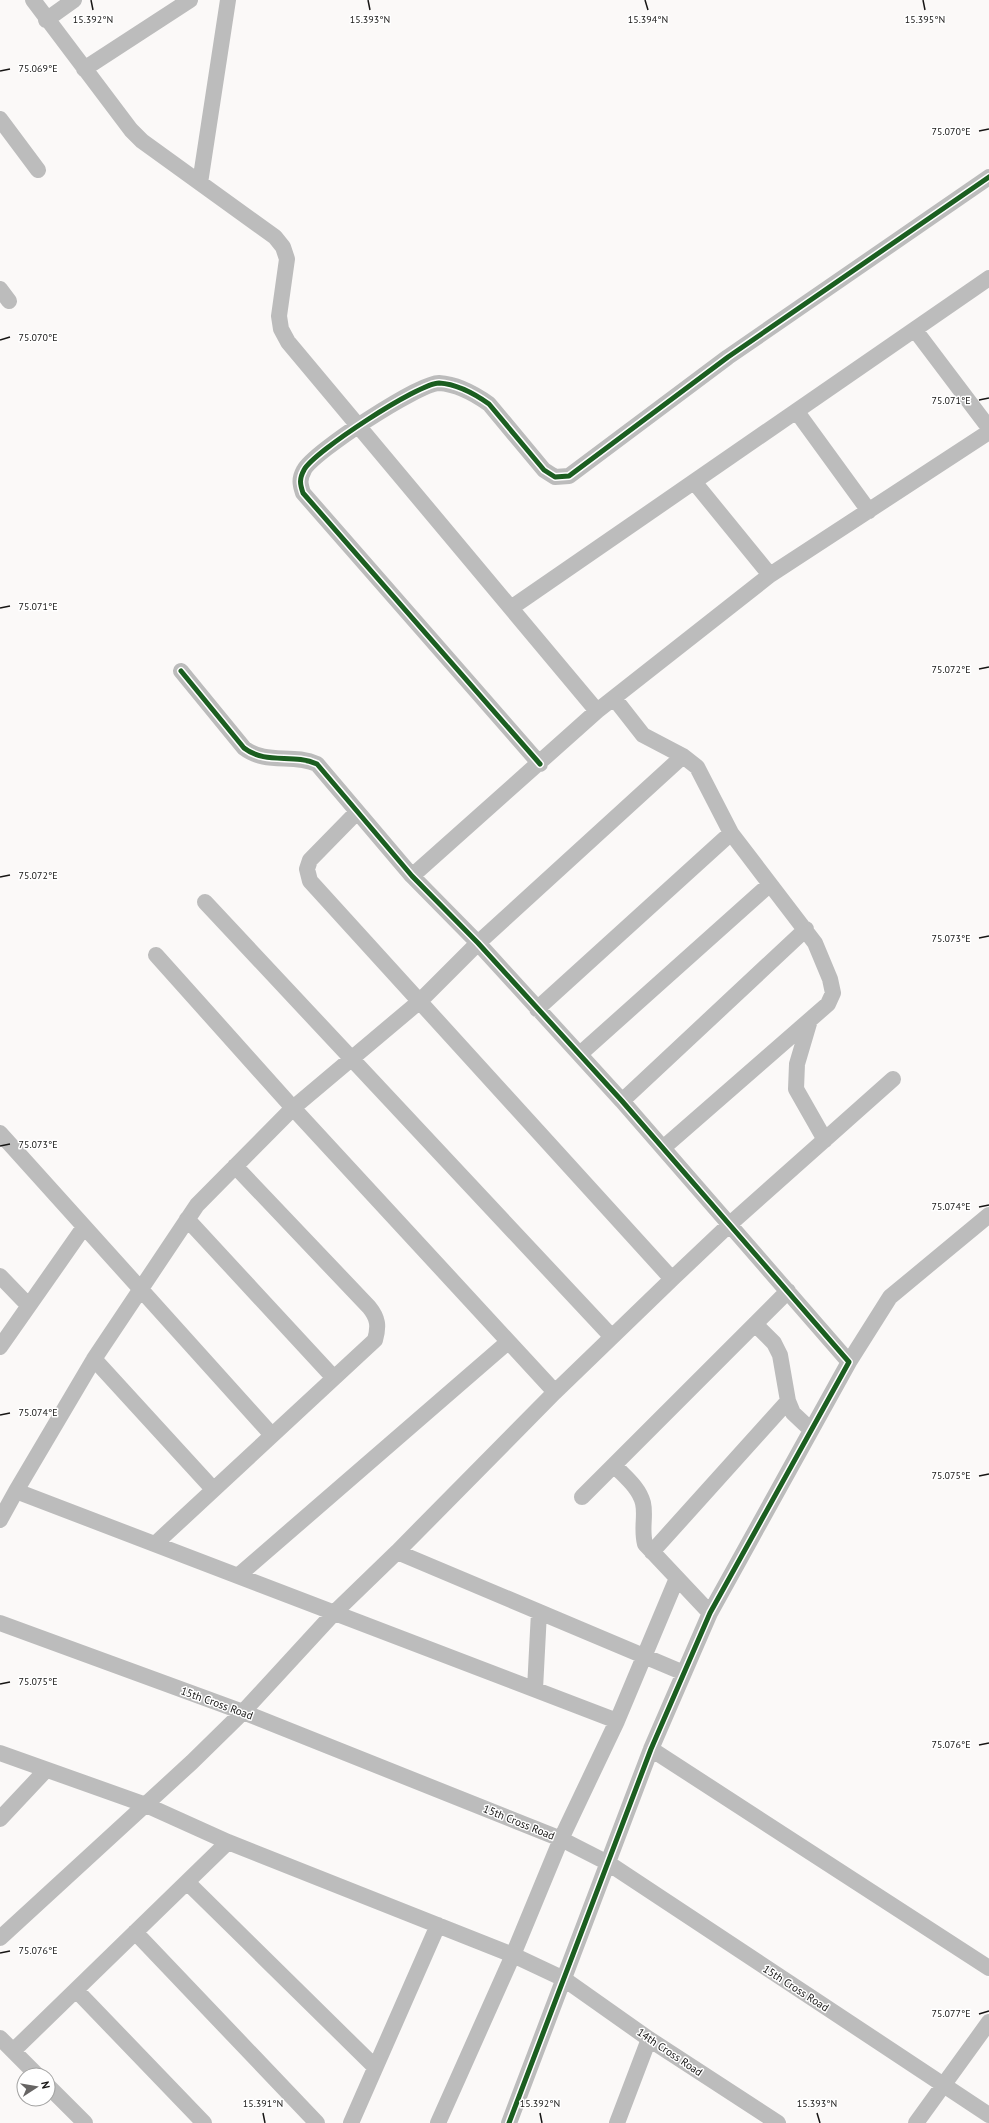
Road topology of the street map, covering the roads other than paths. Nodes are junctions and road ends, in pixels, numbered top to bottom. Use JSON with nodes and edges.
{"nodes":[{"id":1,"x":33,"y":0,"type":"edge"},
{"id":2,"x":74,"y":0,"type":"edge"},
{"id":3,"x":190,"y":0,"type":"edge"},
{"id":4,"x":228,"y":0,"type":"edge"},
{"id":5,"x":46,"y":20,"type":"junction"},
{"id":6,"x":84,"y":69,"type":"junction"},
{"id":7,"x":0,"y":119,"type":"edge"},
{"id":8,"x":38,"y":170,"type":"dead end"},
{"id":9,"x":989,"y":177,"type":"edge"},
{"id":10,"x":200,"y":183,"type":"junction"},
{"id":11,"x":989,"y":278,"type":"edge"},
{"id":12,"x":915,"y":330,"type":"junction"},
{"id":13,"x":797,"y":412,"type":"junction"},
{"id":14,"x":358,"y":426,"type":"junction"},
{"id":15,"x":989,"y":428,"type":"edge"},
{"id":16,"x":989,"y":432,"type":"edge"},
{"id":17,"x":695,"y":483,"type":"junction"},
{"id":18,"x":869,"y":511,"type":"junction"},
{"id":19,"x":770,"y":575,"type":"junction"},
{"id":20,"x":511,"y":608,"type":"junction"},
{"id":21,"x":180,"y":671,"type":"dead end"},
{"id":22,"x":614,"y":698,"type":"junction"},
{"id":23,"x":597,"y":711,"type":"junction"},
{"id":24,"x":683,"y":756,"type":"junction"},
{"id":25,"x":540,"y":764,"type":"junction"},
{"id":26,"x":357,"y":812,"type":"junction"},
{"id":27,"x":731,"y":833,"type":"junction"},
{"id":28,"x":412,"y":876,"type":"junction"},
{"id":29,"x":769,"y":885,"type":"junction"},
{"id":30,"x":205,"y":902,"type":"dead end"},
{"id":31,"x":806,"y":929,"type":"junction"},
{"id":32,"x":478,"y":944,"type":"junction"},
{"id":33,"x":156,"y":955,"type":"dead end"},
{"id":34,"x":420,"y":1001,"type":"junction"},
{"id":35,"x":538,"y":1008,"type":"junction"},
{"id":36,"x":810,"y":1020,"type":"junction"},
{"id":37,"x":580,"y":1054,"type":"junction"},
{"id":38,"x":353,"y":1058,"type":"junction"},
{"id":39,"x":893,"y":1079,"type":"dead end"},
{"id":40,"x":622,"y":1101,"type":"junction"},
{"id":41,"x":293,"y":1108,"type":"junction"},
{"id":42,"x":0,"y":1133,"type":"edge"},
{"id":43,"x":825,"y":1140,"type":"junction"},
{"id":44,"x":663,"y":1148,"type":"junction"},
{"id":45,"x":235,"y":1166,"type":"junction"},
{"id":46,"x":989,"y":1215,"type":"edge"},
{"id":47,"x":187,"y":1219,"type":"junction"},
{"id":48,"x":730,"y":1224,"type":"junction"},
{"id":49,"x":84,"y":1227,"type":"junction"},
{"id":50,"x":0,"y":1276,"type":"edge"},
{"id":51,"x":672,"y":1279,"type":"junction"},
{"id":52,"x":140,"y":1289,"type":"junction"},
{"id":53,"x":788,"y":1291,"type":"junction"},
{"id":54,"x":28,"y":1305,"type":"junction"},
{"id":55,"x":755,"y":1324,"type":"junction"},
{"id":56,"x":612,"y":1337,"type":"junction"},
{"id":57,"x":508,"y":1342,"type":"junction"},
{"id":58,"x":0,"y":1347,"type":"edge"},
{"id":59,"x":94,"y":1358,"type":"junction"},
{"id":60,"x":849,"y":1362,"type":"junction"},
{"id":61,"x":334,"y":1378,"type":"junction"},
{"id":62,"x":555,"y":1392,"type":"junction"},
{"id":63,"x":788,"y":1401,"type":"junction"},
{"id":64,"x":811,"y":1430,"type":"junction"},
{"id":65,"x":270,"y":1434,"type":"junction"},
{"id":66,"x":614,"y":1465,"type":"junction"},
{"id":67,"x":213,"y":1489,"type":"junction"},
{"id":68,"x":16,"y":1491,"type":"junction"},
{"id":69,"x":582,"y":1497,"type":"dead end"},
{"id":70,"x":0,"y":1520,"type":"edge"},
{"id":71,"x":155,"y":1544,"type":"junction"},
{"id":72,"x":397,"y":1552,"type":"junction"},
{"id":73,"x":652,"y":1552,"type":"junction"},
{"id":74,"x":239,"y":1575,"type":"junction"},
{"id":75,"x":677,"y":1578,"type":"junction"},
{"id":76,"x":335,"y":1612,"type":"junction"},
{"id":77,"x":539,"y":1612,"type":"junction"},
{"id":78,"x":710,"y":1613,"type":"junction"},
{"id":79,"x":0,"y":1623,"type":"edge"},
{"id":80,"x":644,"y":1656,"type":"junction"},
{"id":81,"x":684,"y":1673,"type":"junction"},
{"id":82,"x":535,"y":1689,"type":"junction"},
{"id":83,"x":242,"y":1712,"type":"junction"},
{"id":84,"x":616,"y":1721,"type":"junction"},
{"id":85,"x":651,"y":1748,"type":"junction"},
{"id":86,"x":0,"y":1754,"type":"edge"},
{"id":87,"x":46,"y":1770,"type":"junction"},
{"id":88,"x":146,"y":1805,"type":"junction"},
{"id":89,"x":0,"y":1819,"type":"edge"},
{"id":90,"x":561,"y":1839,"type":"junction"},
{"id":91,"x":228,"y":1842,"type":"junction"},
{"id":92,"x":608,"y":1863,"type":"junction"},
{"id":93,"x":187,"y":1882,"type":"junction"},
{"id":94,"x":438,"y":1925,"type":"junction"},
{"id":95,"x":135,"y":1932,"type":"junction"},
{"id":96,"x":0,"y":1938,"type":"edge"},
{"id":97,"x":513,"y":1955,"type":"junction"},
{"id":98,"x":989,"y":1968,"type":"edge"},
{"id":99,"x":564,"y":1979,"type":"junction"},
{"id":100,"x":76,"y":1990,"type":"junction"},
{"id":101,"x":989,"y":2022,"type":"edge"},
{"id":102,"x":0,"y":2038,"type":"edge"},
{"id":103,"x":649,"y":2039,"type":"junction"},
{"id":104,"x":13,"y":2051,"type":"junction"},
{"id":105,"x":29,"y":2067,"type":"edge"},
{"id":106,"x":375,"y":2068,"type":"junction"},
{"id":107,"x":943,"y":2085,"type":"junction"},
{"id":108,"x":56,"y":2094,"type":"edge"},
{"id":109,"x":989,"y":2116,"type":"edge"},
{"id":110,"x":620,"y":2121,"type":"edge"},
{"id":111,"x":86,"y":2123,"type":"edge"},
{"id":112,"x":204,"y":2123,"type":"edge"},
{"id":113,"x":317,"y":2123,"type":"edge"},
{"id":114,"x":351,"y":2123,"type":"edge"},
{"id":115,"x":438,"y":2123,"type":"edge"},
{"id":116,"x":509,"y":2123,"type":"edge"},
{"id":117,"x":778,"y":2123,"type":"edge"},
{"id":118,"x":916,"y":2123,"type":"edge"}],
"edges":[{"from":1,"to":5,"type":"street"},
{"from":2,"to":5,"type":"street"},
{"from":3,"to":6,"type":"street"},
{"from":4,"to":10,"type":"street"},
{"from":5,"to":6,"type":"street"},
{"from":6,"to":10,"type":"street"},
{"from":7,"to":8,"type":"street"},
{"from":9,"to":14,"type":"street"},
{"from":10,"to":14,"type":"street"},
{"from":11,"to":12,"type":"street"},
{"from":12,"to":13,"type":"street"},
{"from":12,"to":15,"type":"street"},
{"from":13,"to":17,"type":"street"},
{"from":13,"to":18,"type":"street"},
{"from":14,"to":20,"type":"street"},
{"from":14,"to":25,"type":"street"},
{"from":16,"to":18,"type":"street"},
{"from":17,"to":19,"type":"street"},
{"from":17,"to":20,"type":"street"},
{"from":18,"to":19,"type":"street"},
{"from":19,"to":22,"type":"street"},
{"from":20,"to":23,"type":"street"},
{"from":21,"to":26,"type":"street"},
{"from":22,"to":23,"type":"street"},
{"from":22,"to":24,"type":"street"},
{"from":23,"to":25,"type":"street"},
{"from":24,"to":27,"type":"street"},
{"from":24,"to":32,"type":"street"},
{"from":25,"to":28,"type":"street"},
{"from":26,"to":28,"type":"street"},
{"from":26,"to":34,"type":"street"},
{"from":27,"to":29,"type":"street"},
{"from":27,"to":35,"type":"street"},
{"from":28,"to":32,"type":"street"},
{"from":29,"to":31,"type":"street"},
{"from":29,"to":37,"type":"street"},
{"from":30,"to":38,"type":"street"},
{"from":31,"to":36,"type":"street"},
{"from":31,"to":40,"type":"street"},
{"from":32,"to":34,"type":"street"},
{"from":32,"to":35,"type":"street"},
{"from":33,"to":41,"type":"street"},
{"from":34,"to":38,"type":"street"},
{"from":34,"to":51,"type":"street"},
{"from":35,"to":37,"type":"street"},
{"from":36,"to":43,"type":"street"},
{"from":36,"to":44,"type":"street"},
{"from":37,"to":40,"type":"street"},
{"from":38,"to":41,"type":"street"},
{"from":38,"to":56,"type":"street"},
{"from":39,"to":43,"type":"street"},
{"from":40,"to":44,"type":"street"},
{"from":41,"to":45,"type":"street"},
{"from":41,"to":57,"type":"street"},
{"from":42,"to":49,"type":"street"},
{"from":43,"to":48,"type":"street"},
{"from":44,"to":48,"type":"street"},
{"from":45,"to":47,"type":"street"},
{"from":45,"to":61,"type":"street"},
{"from":46,"to":60,"type":"street"},
{"from":47,"to":52,"type":"street"},
{"from":47,"to":61,"type":"street"},
{"from":48,"to":51,"type":"street"},
{"from":48,"to":53,"type":"street"},
{"from":49,"to":52,"type":"street"},
{"from":49,"to":54,"type":"street"},
{"from":50,"to":54,"type":"street"},
{"from":51,"to":56,"type":"street"},
{"from":52,"to":59,"type":"street"},
{"from":52,"to":65,"type":"street"},
{"from":53,"to":55,"type":"street"},
{"from":53,"to":60,"type":"street"},
{"from":54,"to":58,"type":"street"},
{"from":55,"to":63,"type":"street"},
{"from":55,"to":66,"type":"street"},
{"from":56,"to":62,"type":"street"},
{"from":57,"to":62,"type":"street"},
{"from":57,"to":74,"type":"street"},
{"from":59,"to":67,"type":"street"},
{"from":59,"to":68,"type":"street"},
{"from":60,"to":64,"type":"street"},
{"from":61,"to":65,"type":"street"},
{"from":62,"to":72,"type":"street"},
{"from":63,"to":64,"type":"street"},
{"from":63,"to":73,"type":"street"},
{"from":64,"to":78,"type":"street"},
{"from":65,"to":67,"type":"street"},
{"from":66,"to":69,"type":"street"},
{"from":66,"to":73,"type":"street"},
{"from":67,"to":71,"type":"street"},
{"from":68,"to":70,"type":"street"},
{"from":68,"to":71,"type":"street"},
{"from":71,"to":74,"type":"street"},
{"from":72,"to":76,"type":"street"},
{"from":72,"to":77,"type":"street"},
{"from":73,"to":75,"type":"street"},
{"from":74,"to":76,"type":"street"},
{"from":75,"to":78,"type":"street"},
{"from":75,"to":80,"type":"street"},
{"from":76,"to":82,"type":"street"},
{"from":76,"to":83,"type":"street"},
{"from":77,"to":80,"type":"street"},
{"from":77,"to":82,"type":"street"},
{"from":78,"to":81,"type":"street"},
{"from":79,"to":83,"type":"street","name":"15th Cross Road"},
{"from":80,"to":81,"type":"street"},
{"from":80,"to":84,"type":"street"},
{"from":81,"to":85,"type":"street"},
{"from":82,"to":84,"type":"street"},
{"from":83,"to":88,"type":"street"},
{"from":83,"to":90,"type":"street","name":"15th Cross Road"},
{"from":84,"to":90,"type":"street"},
{"from":85,"to":92,"type":"street"},
{"from":85,"to":98,"type":"street"},
{"from":86,"to":87,"type":"street","name":"14th Cross Road"},
{"from":87,"to":88,"type":"street","name":"14th Cross Road"},
{"from":87,"to":89,"type":"street"},
{"from":88,"to":91,"type":"street","name":"14th Cross Road"},
{"from":88,"to":96,"type":"street"},
{"from":90,"to":92,"type":"street","name":"15th Cross Road"},
{"from":90,"to":97,"type":"street"},
{"from":91,"to":93,"type":"street"},
{"from":91,"to":94,"type":"street","name":"14th Cross Road"},
{"from":92,"to":99,"type":"street"},
{"from":92,"to":107,"type":"street","name":"15th Cross Road"},
{"from":93,"to":95,"type":"street"},
{"from":93,"to":106,"type":"street"},
{"from":94,"to":97,"type":"street","name":"14th Cross Road"},
{"from":94,"to":106,"type":"street"},
{"from":95,"to":100,"type":"street"},
{"from":95,"to":113,"type":"street"},
{"from":97,"to":99,"type":"street","name":"14th Cross Road"},
{"from":97,"to":115,"type":"street"},
{"from":99,"to":103,"type":"street","name":"14th Cross Road"},
{"from":99,"to":116,"type":"street"},
{"from":100,"to":104,"type":"street"},
{"from":100,"to":112,"type":"street"},
{"from":101,"to":107,"type":"street"},
{"from":102,"to":104,"type":"street"},
{"from":103,"to":110,"type":"street"},
{"from":103,"to":117,"type":"street","name":"14th Cross Road"},
{"from":104,"to":105,"type":"street"},
{"from":106,"to":114,"type":"street"},
{"from":107,"to":109,"type":"street","name":"15th Cross Road"},
{"from":107,"to":118,"type":"street"},
{"from":108,"to":111,"type":"street"}]}
